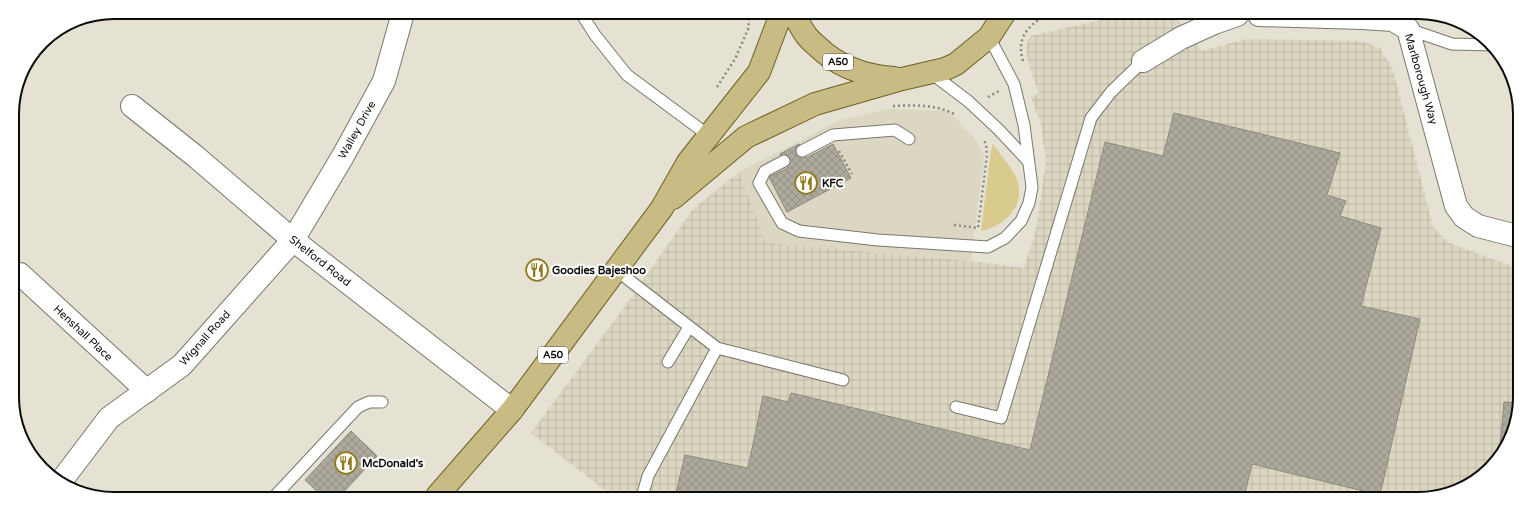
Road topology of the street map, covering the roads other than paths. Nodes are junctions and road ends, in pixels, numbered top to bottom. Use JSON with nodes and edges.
{"nodes":[{"id":1,"x":401,"y":19,"type":"edge"},
{"id":2,"x":585,"y":19,"type":"edge"},
{"id":3,"x":779,"y":19,"type":"edge"},
{"id":4,"x":796,"y":19,"type":"edge"},
{"id":5,"x":1001,"y":19,"type":"edge"},
{"id":6,"x":1226,"y":19,"type":"edge"},
{"id":7,"x":1374,"y":19,"type":"edge"},
{"id":8,"x":1408,"y":29,"type":"junction"},
{"id":9,"x":989,"y":37,"type":"junction"},
{"id":10,"x":1482,"y":45,"type":"edge"},
{"id":11,"x":1143,"y":62,"type":"joint"},
{"id":12,"x":931,"y":72,"type":"junction"},
{"id":13,"x":902,"y":79,"type":"junction"},
{"id":14,"x":132,"y":106,"type":"dead end"},
{"id":15,"x":708,"y":135,"type":"junction"},
{"id":16,"x":909,"y":139,"type":"dead end"},
{"id":17,"x":802,"y":151,"type":"dead end"},
{"id":18,"x":784,"y":161,"type":"dead end"},
{"id":19,"x":1028,"y":161,"type":"junction"},
{"id":20,"x":662,"y":208,"type":"junction"},
{"id":21,"x":1513,"y":235,"type":"edge"},
{"id":22,"x":293,"y":240,"type":"junction"},
{"id":23,"x":616,"y":270,"type":"junction"},
{"id":24,"x":20,"y":274,"type":"dead end"},
{"id":25,"x":689,"y":327,"type":"junction"},
{"id":26,"x":718,"y":348,"type":"junction"},
{"id":27,"x":668,"y":362,"type":"dead end"},
{"id":28,"x":843,"y":380,"type":"dead end"},
{"id":29,"x":147,"y":391,"type":"junction"},
{"id":30,"x":382,"y":402,"type":"dead end"},
{"id":31,"x":956,"y":407,"type":"dead end"},
{"id":32,"x":512,"y":410,"type":"junction"},
{"id":33,"x":64,"y":478,"type":"edge"},
{"id":34,"x":279,"y":492,"type":"edge"},
{"id":35,"x":440,"y":492,"type":"edge"},
{"id":36,"x":643,"y":492,"type":"edge"}],
"edges":[{"from":1,"to":22,"type":"street","name":"Walley Drive"},
{"from":2,"to":15,"type":"lane"},
{"from":3,"to":15,"type":"main road","number":"A50"},
{"from":4,"to":13,"type":"main road","number":"A50"},
{"from":5,"to":9,"type":"main road","number":"A50"},
{"from":6,"to":11,"type":"street"},
{"from":7,"to":8,"type":"street","name":"Marlborough Way"},
{"from":8,"to":10,"type":"lane"},
{"from":8,"to":21,"type":"street","name":"Marlborough Way"},
{"from":9,"to":12,"type":"main road","number":"A50"},
{"from":9,"to":19,"type":"lane"},
{"from":11,"to":31,"type":"lane"},
{"from":12,"to":13,"type":"main road","number":"A50"},
{"from":12,"to":19,"type":"lane"},
{"from":13,"to":20,"type":"main road"},
{"from":14,"to":22,"type":"street","name":"Shelford Road"},
{"from":15,"to":20,"type":"main road","number":"A50"},
{"from":16,"to":17,"type":"lane"},
{"from":18,"to":19,"type":"lane"},
{"from":20,"to":23,"type":"main road","number":"A50"},
{"from":22,"to":29,"type":"street","name":"Wignall Road"},
{"from":22,"to":32,"type":"street","name":"Shelford Road"},
{"from":23,"to":25,"type":"lane"},
{"from":23,"to":32,"type":"main road","number":"A50"},
{"from":24,"to":29,"type":"street","name":"Henshall Place"},
{"from":25,"to":26,"type":"lane"},
{"from":25,"to":27,"type":"lane"},
{"from":26,"to":28,"type":"lane"},
{"from":26,"to":36,"type":"lane"},
{"from":29,"to":33,"type":"street","name":"Wignall Road"},
{"from":30,"to":34,"type":"lane"},
{"from":32,"to":35,"type":"main road","number":"A50"}]}
